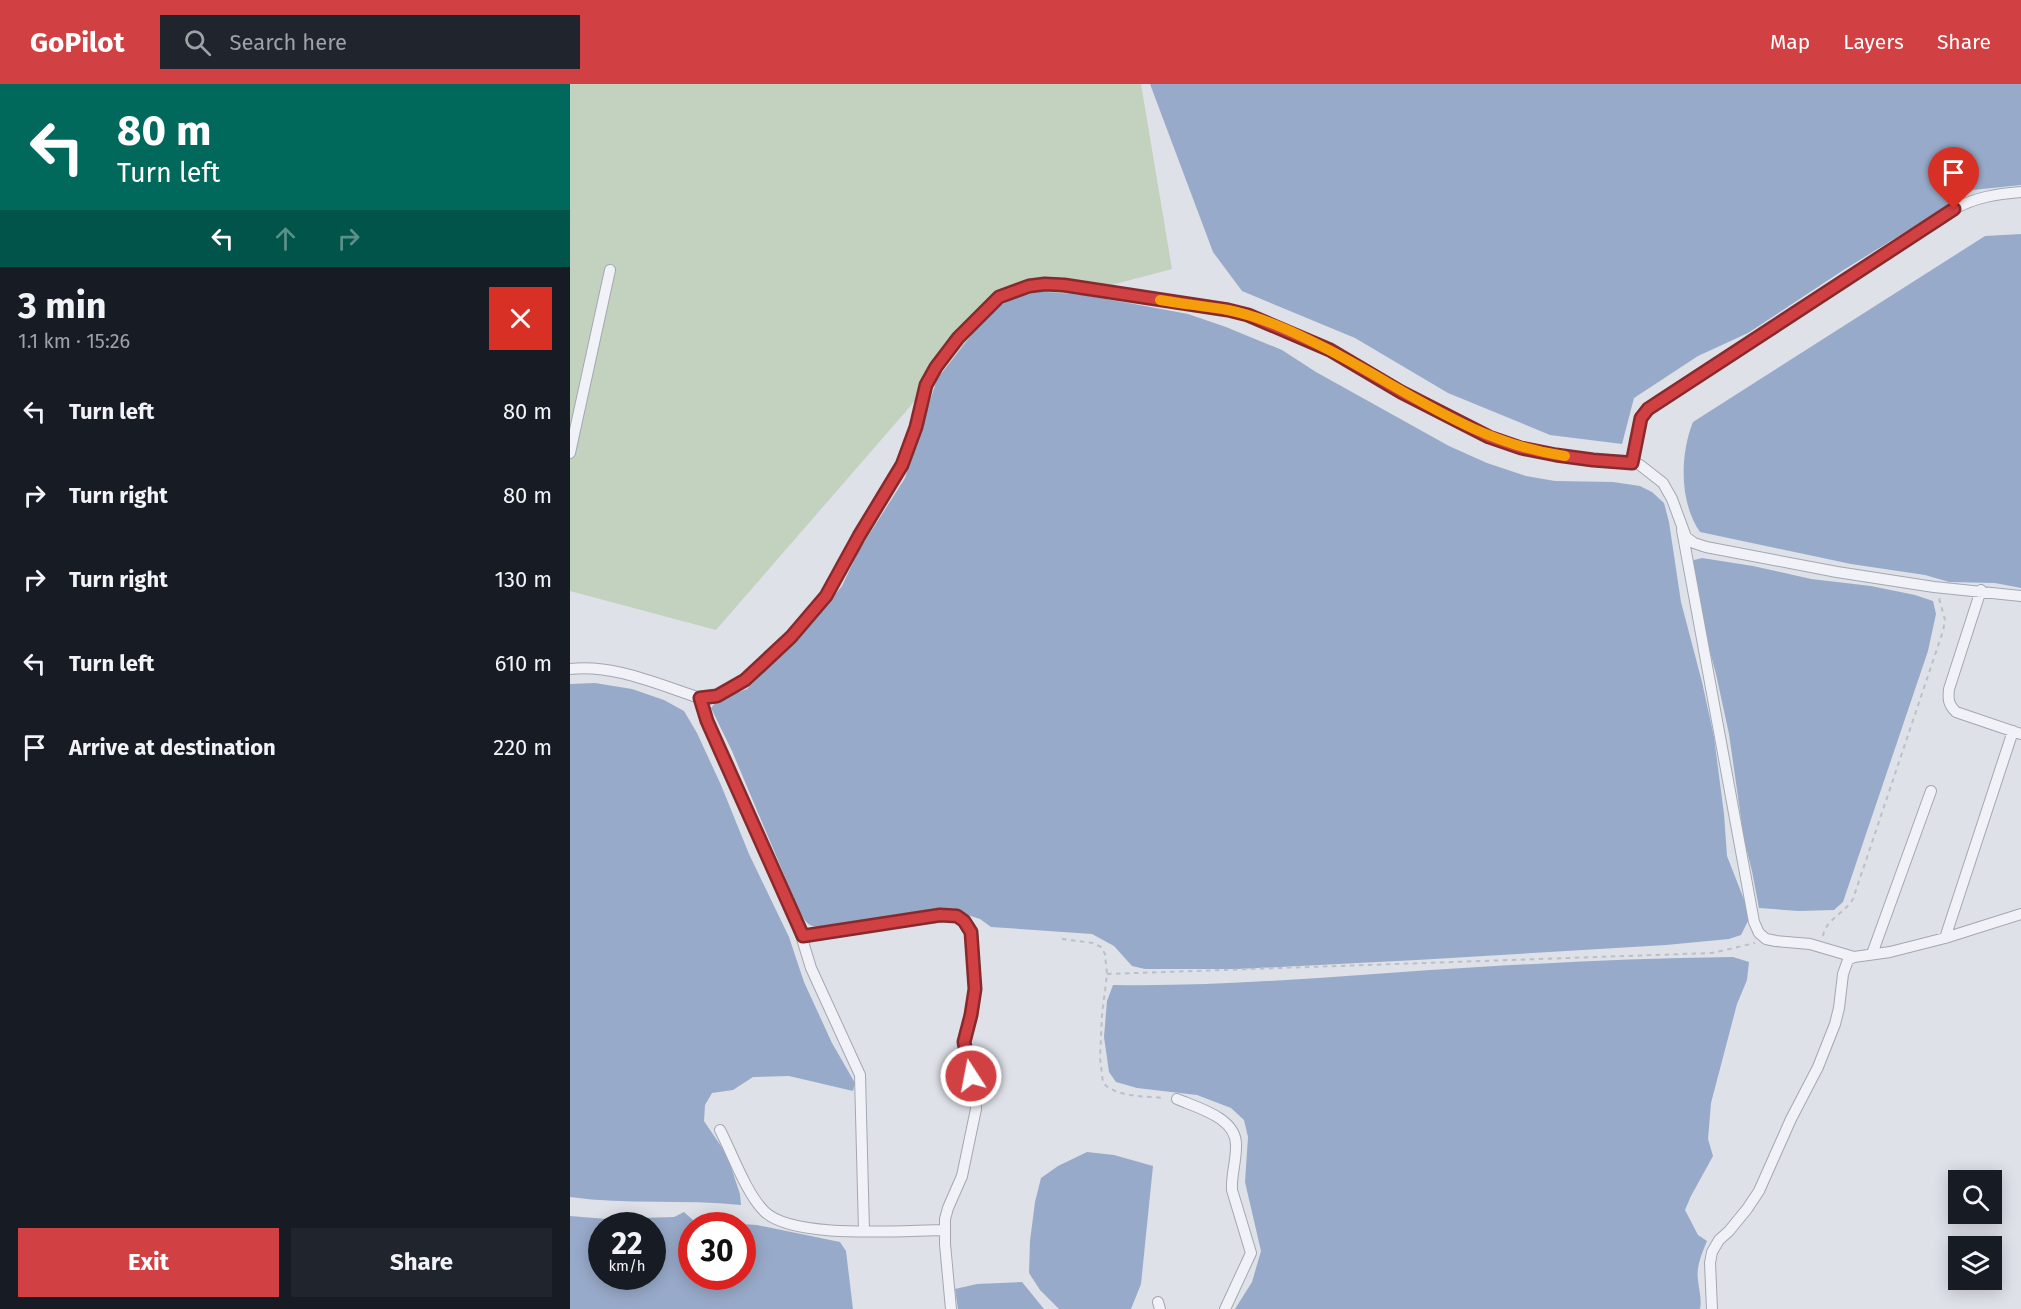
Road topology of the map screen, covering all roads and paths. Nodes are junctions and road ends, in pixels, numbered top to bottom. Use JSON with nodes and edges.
{"nodes":[{"id":1,"x":2021,"y":192,"type":"edge"},
{"id":2,"x":610,"y":270,"type":"dead end"},
{"id":3,"x":570,"y":453,"type":"edge"},
{"id":4,"x":1632,"y":463,"type":"junction"},
{"id":5,"x":1682,"y":529,"type":"junction"},
{"id":6,"x":1934,"y":587,"type":"junction"},
{"id":7,"x":1980,"y":591,"type":"junction"},
{"id":8,"x":2021,"y":596,"type":"edge"},
{"id":9,"x":570,"y":669,"type":"edge"},
{"id":10,"x":700,"y":698,"type":"junction"},
{"id":11,"x":2017,"y":733,"type":"edge"},
{"id":12,"x":1931,"y":791,"type":"dead end"},
{"id":13,"x":2021,"y":914,"type":"edge"},
{"id":14,"x":803,"y":936,"type":"junction"},
{"id":15,"x":1945,"y":938,"type":"junction"},
{"id":16,"x":1062,"y":939,"type":"dead end"},
{"id":17,"x":1766,"y":939,"type":"junction"},
{"id":18,"x":1821,"y":946,"type":"junction"},
{"id":19,"x":1872,"y":954,"type":"junction"},
{"id":20,"x":1854,"y":957,"type":"junction"},
{"id":21,"x":1107,"y":974,"type":"junction"},
{"id":22,"x":1177,"y":1099,"type":"joint"},
{"id":23,"x":720,"y":1130,"type":"dead end"},
{"id":24,"x":945,"y":1230,"type":"junction"},
{"id":25,"x":864,"y":1231,"type":"junction"},
{"id":26,"x":951,"y":1309,"type":"edge"},
{"id":27,"x":1225,"y":1309,"type":"edge"},
{"id":28,"x":1712,"y":1309,"type":"edge"}],
"edges":[{"from":1,"to":4,"type":"street"},
{"from":2,"to":3,"type":"street"},
{"from":4,"to":5,"type":"street"},
{"from":4,"to":10,"type":"street"},
{"from":5,"to":6,"type":"street"},
{"from":5,"to":17,"type":"street"},
{"from":6,"to":7,"type":"street"},
{"from":6,"to":18,"type":"path"},
{"from":7,"to":8,"type":"street"},
{"from":7,"to":11,"type":"street"},
{"from":9,"to":10,"type":"street"},
{"from":10,"to":14,"type":"street"},
{"from":11,"to":15,"type":"street"},
{"from":12,"to":19,"type":"street"},
{"from":13,"to":15,"type":"street"},
{"from":14,"to":24,"type":"street"},
{"from":14,"to":25,"type":"street"},
{"from":15,"to":19,"type":"street"},
{"from":16,"to":21,"type":"path"},
{"from":17,"to":18,"type":"street"},
{"from":17,"to":21,"type":"path"},
{"from":18,"to":20,"type":"street"},
{"from":19,"to":20,"type":"street"},
{"from":20,"to":28,"type":"street"},
{"from":21,"to":22,"type":"path"},
{"from":22,"to":27,"type":"street"},
{"from":23,"to":25,"type":"street"},
{"from":24,"to":25,"type":"street"},
{"from":24,"to":26,"type":"street"}]}
